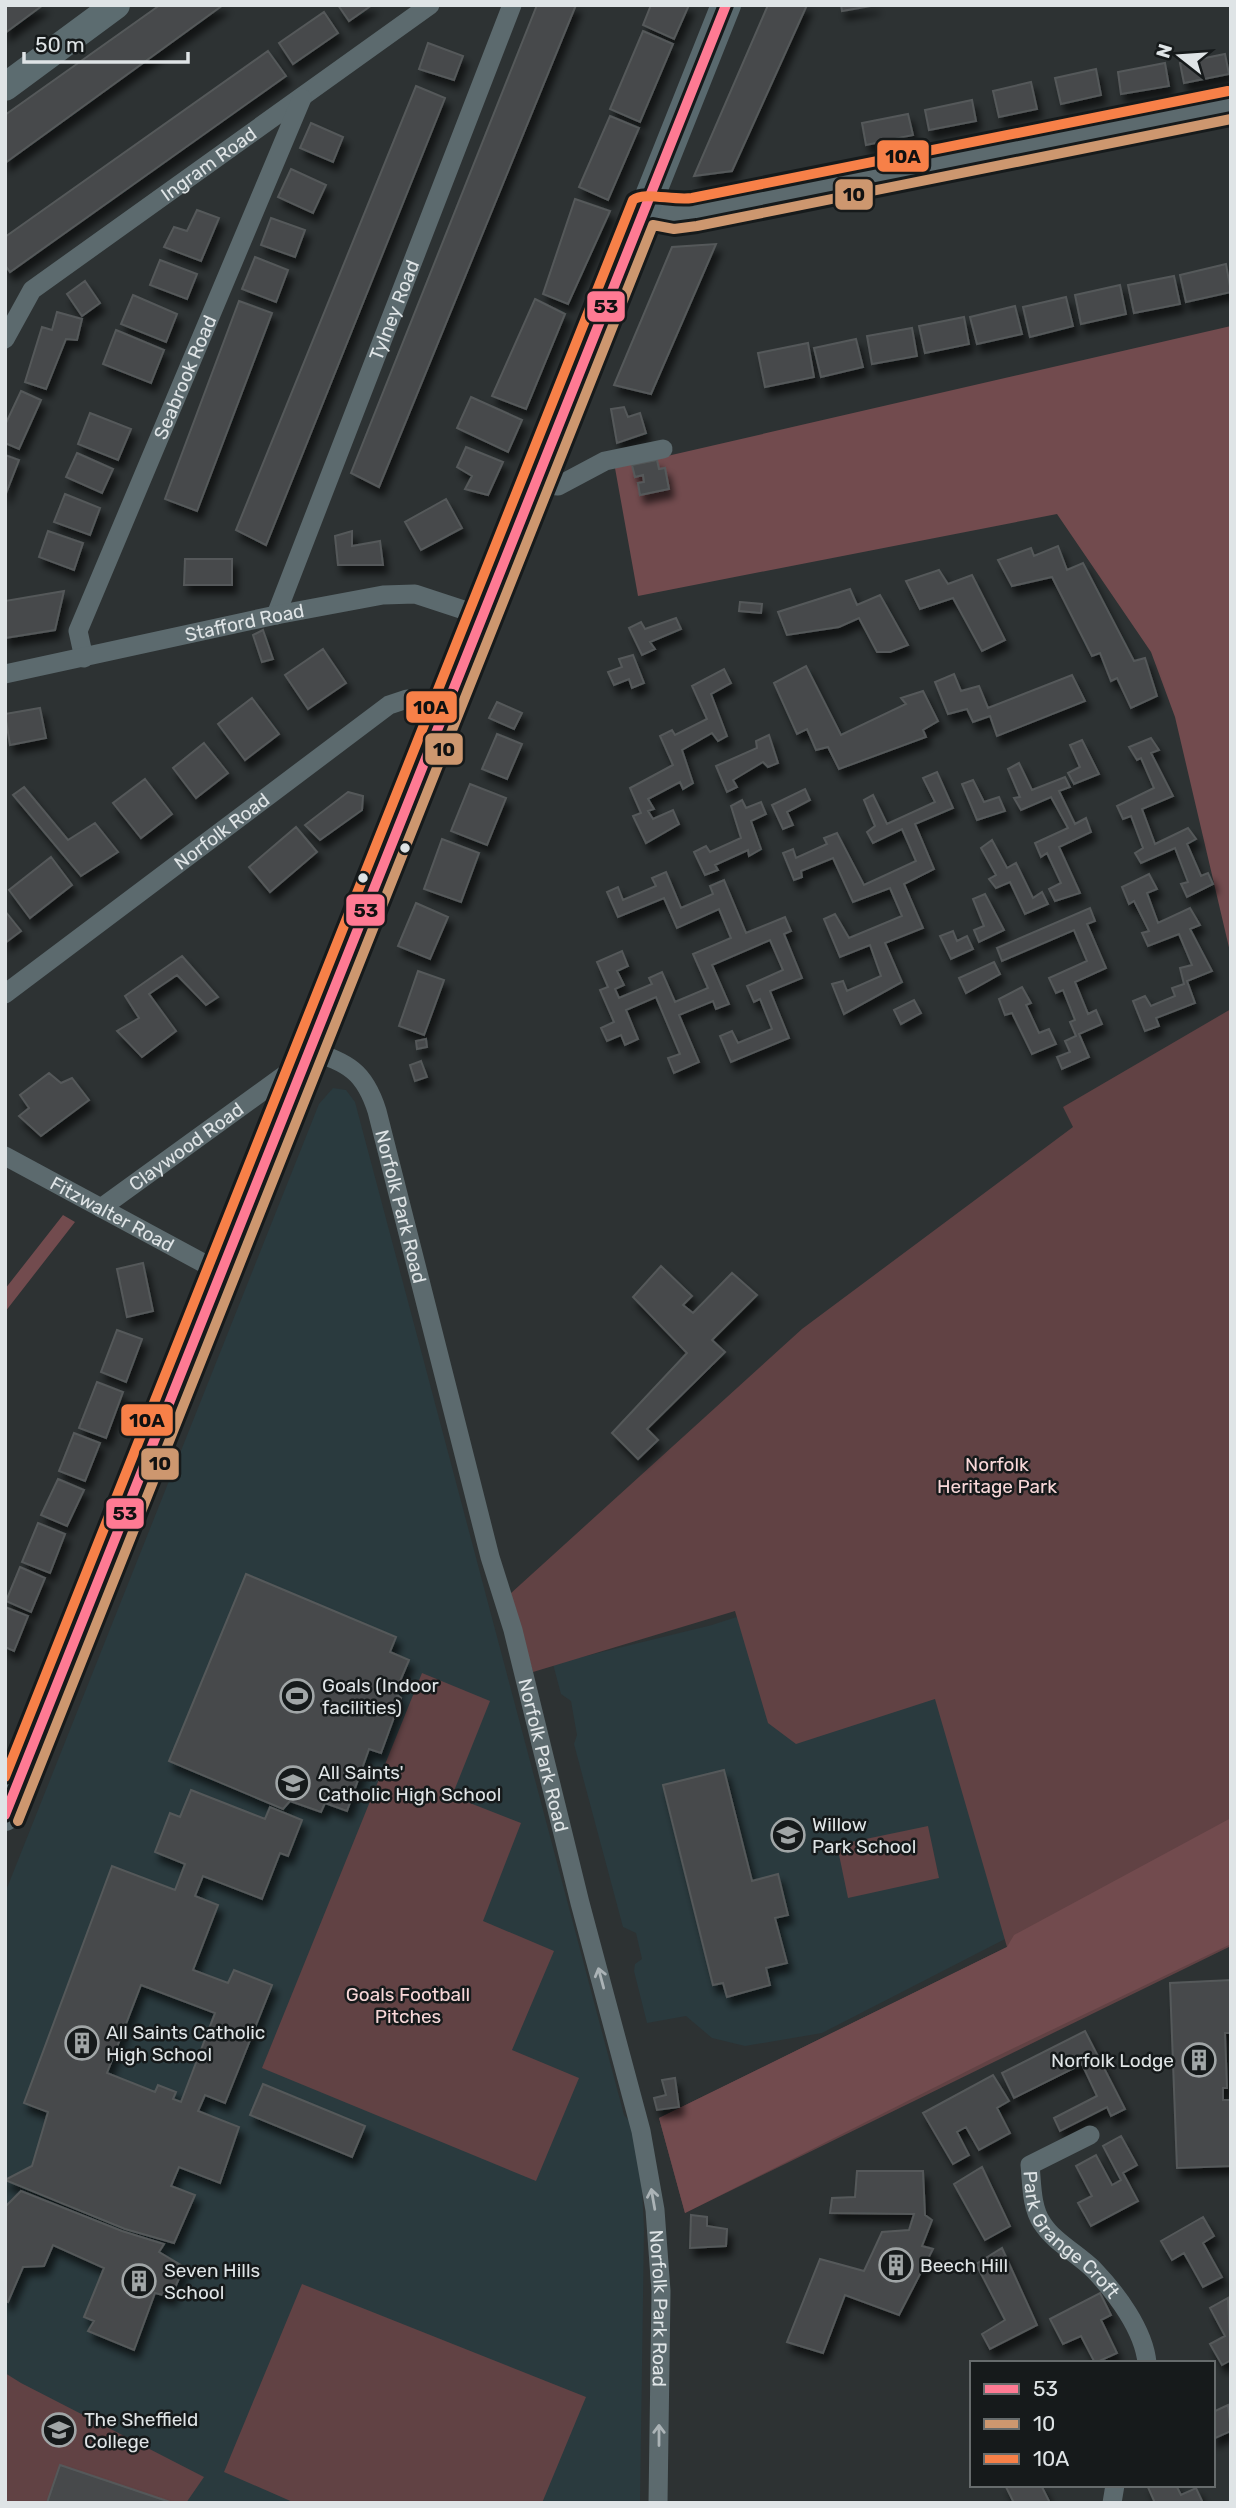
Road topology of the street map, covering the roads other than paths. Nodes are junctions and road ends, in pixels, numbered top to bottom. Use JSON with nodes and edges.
{"nodes":[{"id":1,"x":116,"y":5,"type":"edge"},
{"id":2,"x":430,"y":5,"type":"edge"},
{"id":3,"x":512,"y":5,"type":"edge"},
{"id":4,"x":726,"y":5,"type":"edge"},
{"id":5,"x":5,"y":87,"type":"edge"},
{"id":6,"x":302,"y":98,"type":"junction"},
{"id":7,"x":1231,"y":105,"type":"edge"},
{"id":8,"x":645,"y":209,"type":"junction"},
{"id":9,"x":5,"y":339,"type":"edge"},
{"id":10,"x":663,"y":449,"type":"dead end"},
{"id":11,"x":536,"y":484,"type":"junction"},
{"id":12,"x":276,"y":615,"type":"junction"},
{"id":13,"x":482,"y":616,"type":"junction"},
{"id":14,"x":84,"y":659,"type":"junction"},
{"id":15,"x":5,"y":674,"type":"edge"},
{"id":16,"x":446,"y":709,"type":"junction"},
{"id":17,"x":5,"y":994,"type":"edge"},
{"id":18,"x":308,"y":1055,"type":"junction"},
{"id":19,"x":5,"y":1156,"type":"edge"},
{"id":20,"x":101,"y":1208,"type":"junction"},
{"id":21,"x":220,"y":1272,"type":"junction"},
{"id":22,"x":5,"y":1816,"type":"edge"},
{"id":23,"x":1090,"y":2135,"type":"dead end"},
{"id":24,"x":1147,"y":2361,"type":"edge"},
{"id":25,"x":657,"y":2503,"type":"edge"}],
"edges":[{"from":1,"to":5,"type":"main road"},
{"from":2,"to":6,"type":"street","name":"Ingram Road"},
{"from":3,"to":12,"type":"street","name":"Tylney Road"},
{"from":4,"to":8,"type":"main road"},
{"from":6,"to":9,"type":"street","name":"Ingram Road"},
{"from":6,"to":14,"type":"street","name":"Seabrook Road"},
{"from":7,"to":8,"type":"street"},
{"from":8,"to":11,"type":"main road"},
{"from":10,"to":11,"type":"street"},
{"from":11,"to":13,"type":"main road"},
{"from":12,"to":13,"type":"street","name":"Stafford Road"},
{"from":12,"to":14,"type":"street","name":"Stafford Road"},
{"from":13,"to":16,"type":"main road"},
{"from":14,"to":15,"type":"street","name":"Stafford Road"},
{"from":16,"to":17,"type":"street","name":"Norfolk Road"},
{"from":16,"to":18,"type":"main road"},
{"from":18,"to":20,"type":"street","name":"Claywood Road"},
{"from":18,"to":21,"type":"main road"},
{"from":25,"to":18,"type":"street","name":"Norfolk Park Road","one_way":true},
{"from":19,"to":20,"type":"street","name":"Fitzwalter Road"},
{"from":20,"to":21,"type":"street","name":"Fitzwalter Road"},
{"from":21,"to":22,"type":"main road"},
{"from":23,"to":24,"type":"street","name":"Park Grange Croft"}]}
